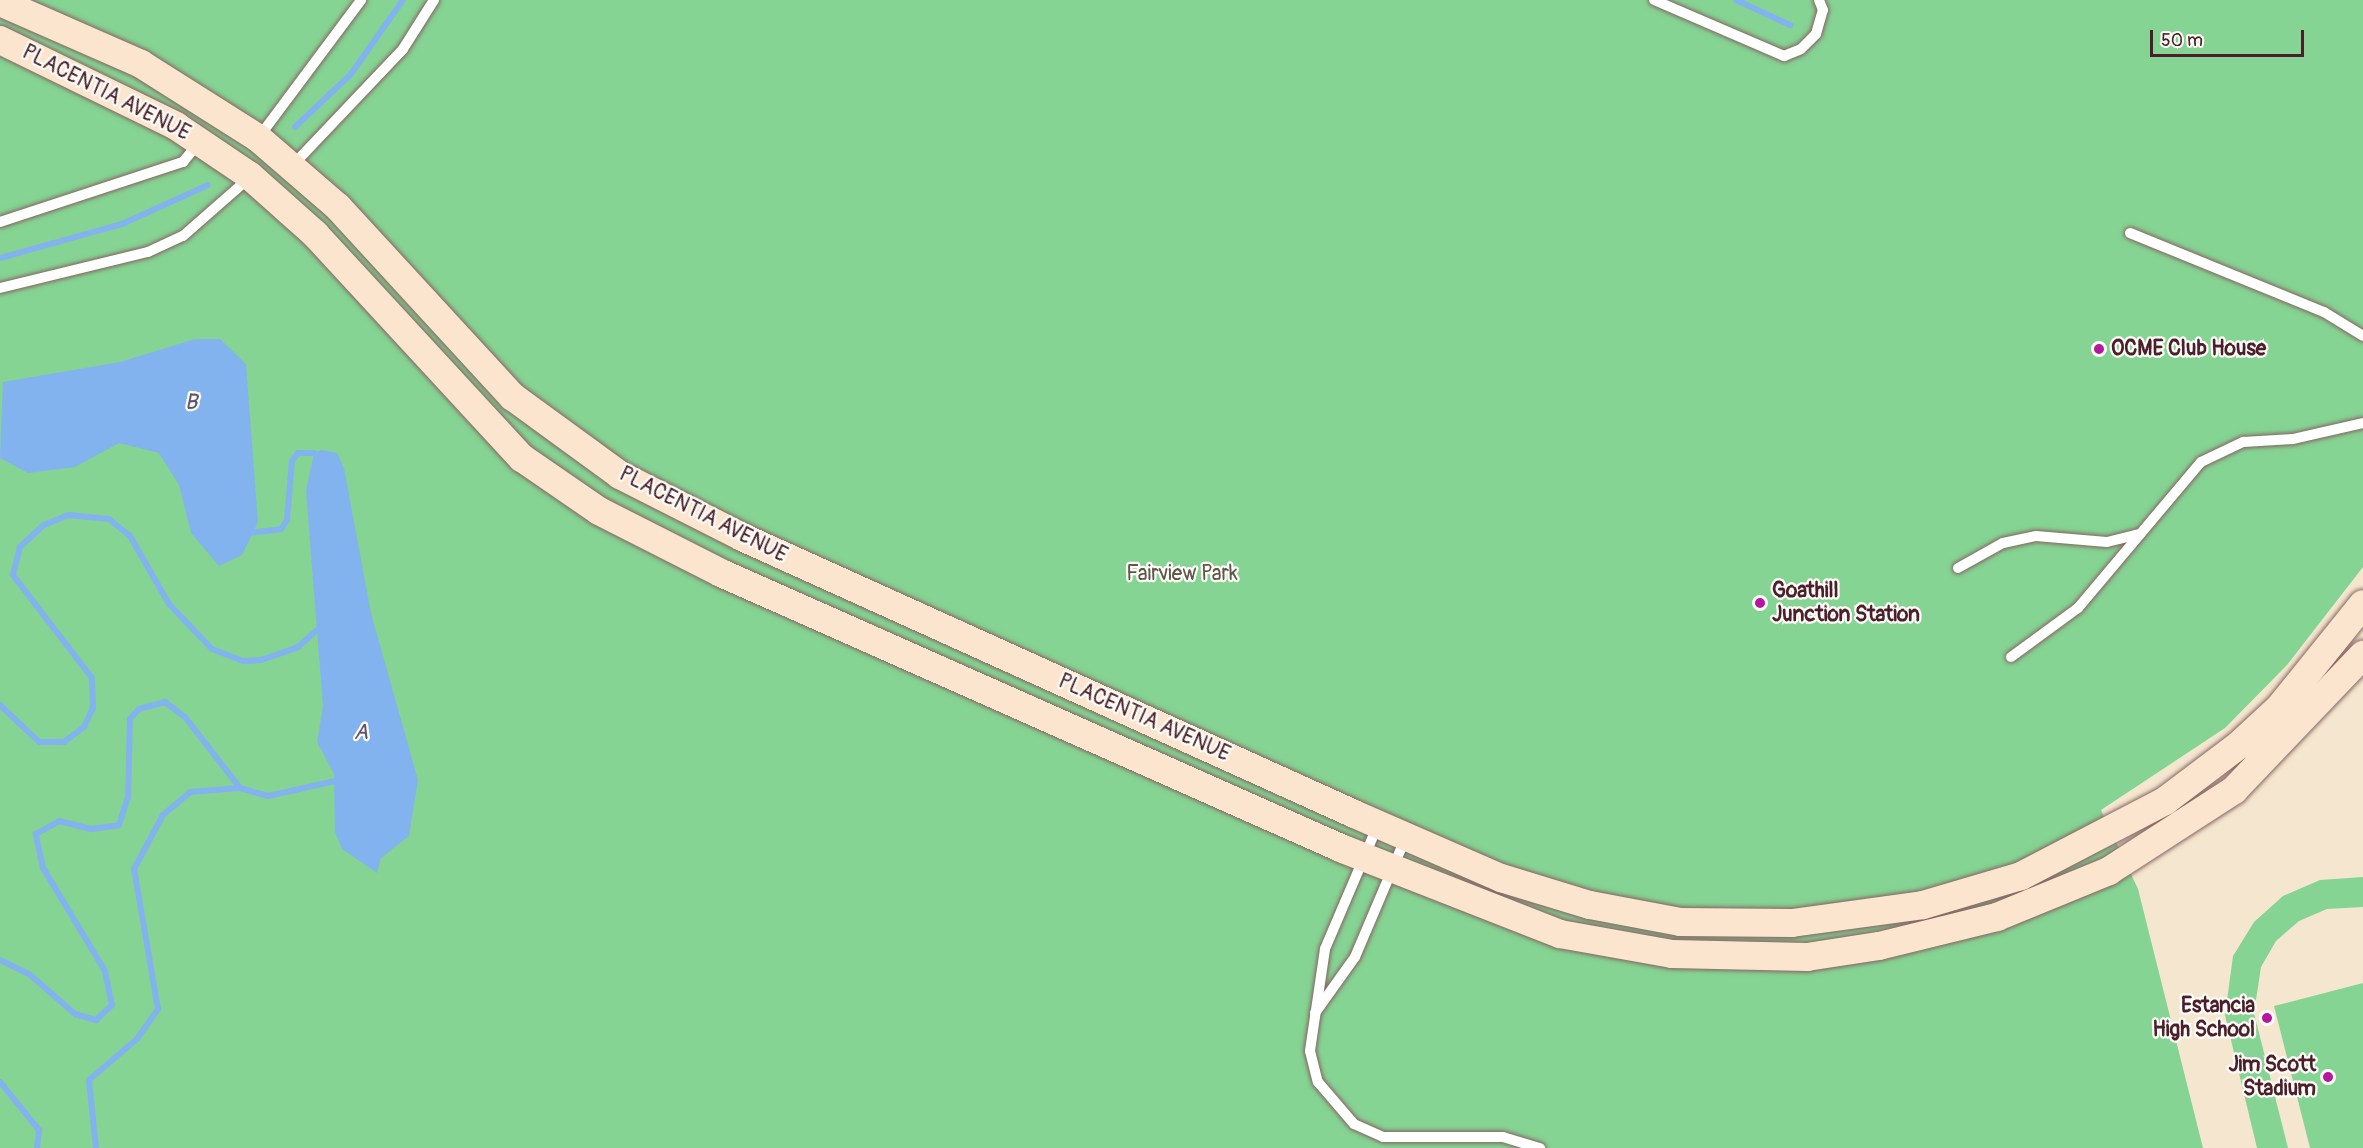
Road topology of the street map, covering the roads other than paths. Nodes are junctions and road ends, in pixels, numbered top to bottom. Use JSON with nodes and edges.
{"nodes":[{"id":1,"x":360,"y":0,"type":"edge"},
{"id":2,"x":434,"y":0,"type":"edge"},
{"id":3,"x":1653,"y":0,"type":"edge"},
{"id":4,"x":1820,"y":0,"type":"edge"},
{"id":5,"x":0,"y":2,"type":"edge"},
{"id":6,"x":0,"y":40,"type":"edge"},
{"id":7,"x":258,"y":138,"type":"junction"},
{"id":8,"x":200,"y":141,"type":"junction"},
{"id":9,"x":292,"y":166,"type":"junction"},
{"id":10,"x":250,"y":176,"type":"junction"},
{"id":11,"x":0,"y":222,"type":"edge"},
{"id":12,"x":2130,"y":233,"type":"dead end"},
{"id":13,"x":0,"y":288,"type":"edge"},
{"id":14,"x":2363,"y":336,"type":"edge"},
{"id":15,"x":2363,"y":423,"type":"edge"},
{"id":16,"x":2140,"y":534,"type":"junction"},
{"id":17,"x":1958,"y":568,"type":"dead end"},
{"id":18,"x":2363,"y":604,"type":"edge"},
{"id":19,"x":2363,"y":655,"type":"edge"},
{"id":20,"x":2011,"y":657,"type":"dead end"},
{"id":21,"x":1379,"y":824,"type":"junction"},
{"id":22,"x":1407,"y":836,"type":"junction"},
{"id":23,"x":1364,"y":857,"type":"junction"},
{"id":24,"x":1392,"y":870,"type":"junction"},
{"id":25,"x":1314,"y":1013,"type":"junction"},
{"id":26,"x":1540,"y":1148,"type":"edge"}],
"edges":[{"from":1,"to":7,"type":"lane"},
{"from":2,"to":9,"type":"lane"},
{"from":3,"to":4,"type":"lane"},
{"from":5,"to":7,"type":"main road","name":"PLACENTIA AVENUE"},
{"from":6,"to":8,"type":"main road","name":"PLACENTIA AVENUE"},
{"from":7,"to":9,"type":"main road","name":"PLACENTIA AVENUE"},
{"from":8,"to":10,"type":"main road","name":"PLACENTIA AVENUE"},
{"from":8,"to":11,"type":"lane"},
{"from":9,"to":21,"type":"main road","name":"PLACENTIA AVENUE"},
{"from":10,"to":13,"type":"lane"},
{"from":10,"to":23,"type":"main road","name":"PLACENTIA AVENUE"},
{"from":12,"to":14,"type":"lane"},
{"from":15,"to":16,"type":"lane"},
{"from":16,"to":17,"type":"lane"},
{"from":16,"to":20,"type":"lane"},
{"from":18,"to":22,"type":"main road","name":"PLACENTIA AVENUE"},
{"from":19,"to":24,"type":"main road","name":"PLACENTIA AVENUE"},
{"from":21,"to":22,"type":"main road","name":"PLACENTIA AVENUE"},
{"from":21,"to":23,"type":"lane"},
{"from":22,"to":24,"type":"lane"},
{"from":23,"to":24,"type":"main road","name":"PLACENTIA AVENUE"},
{"from":23,"to":25,"type":"lane"},
{"from":24,"to":25,"type":"lane"},
{"from":25,"to":26,"type":"lane"}]}
